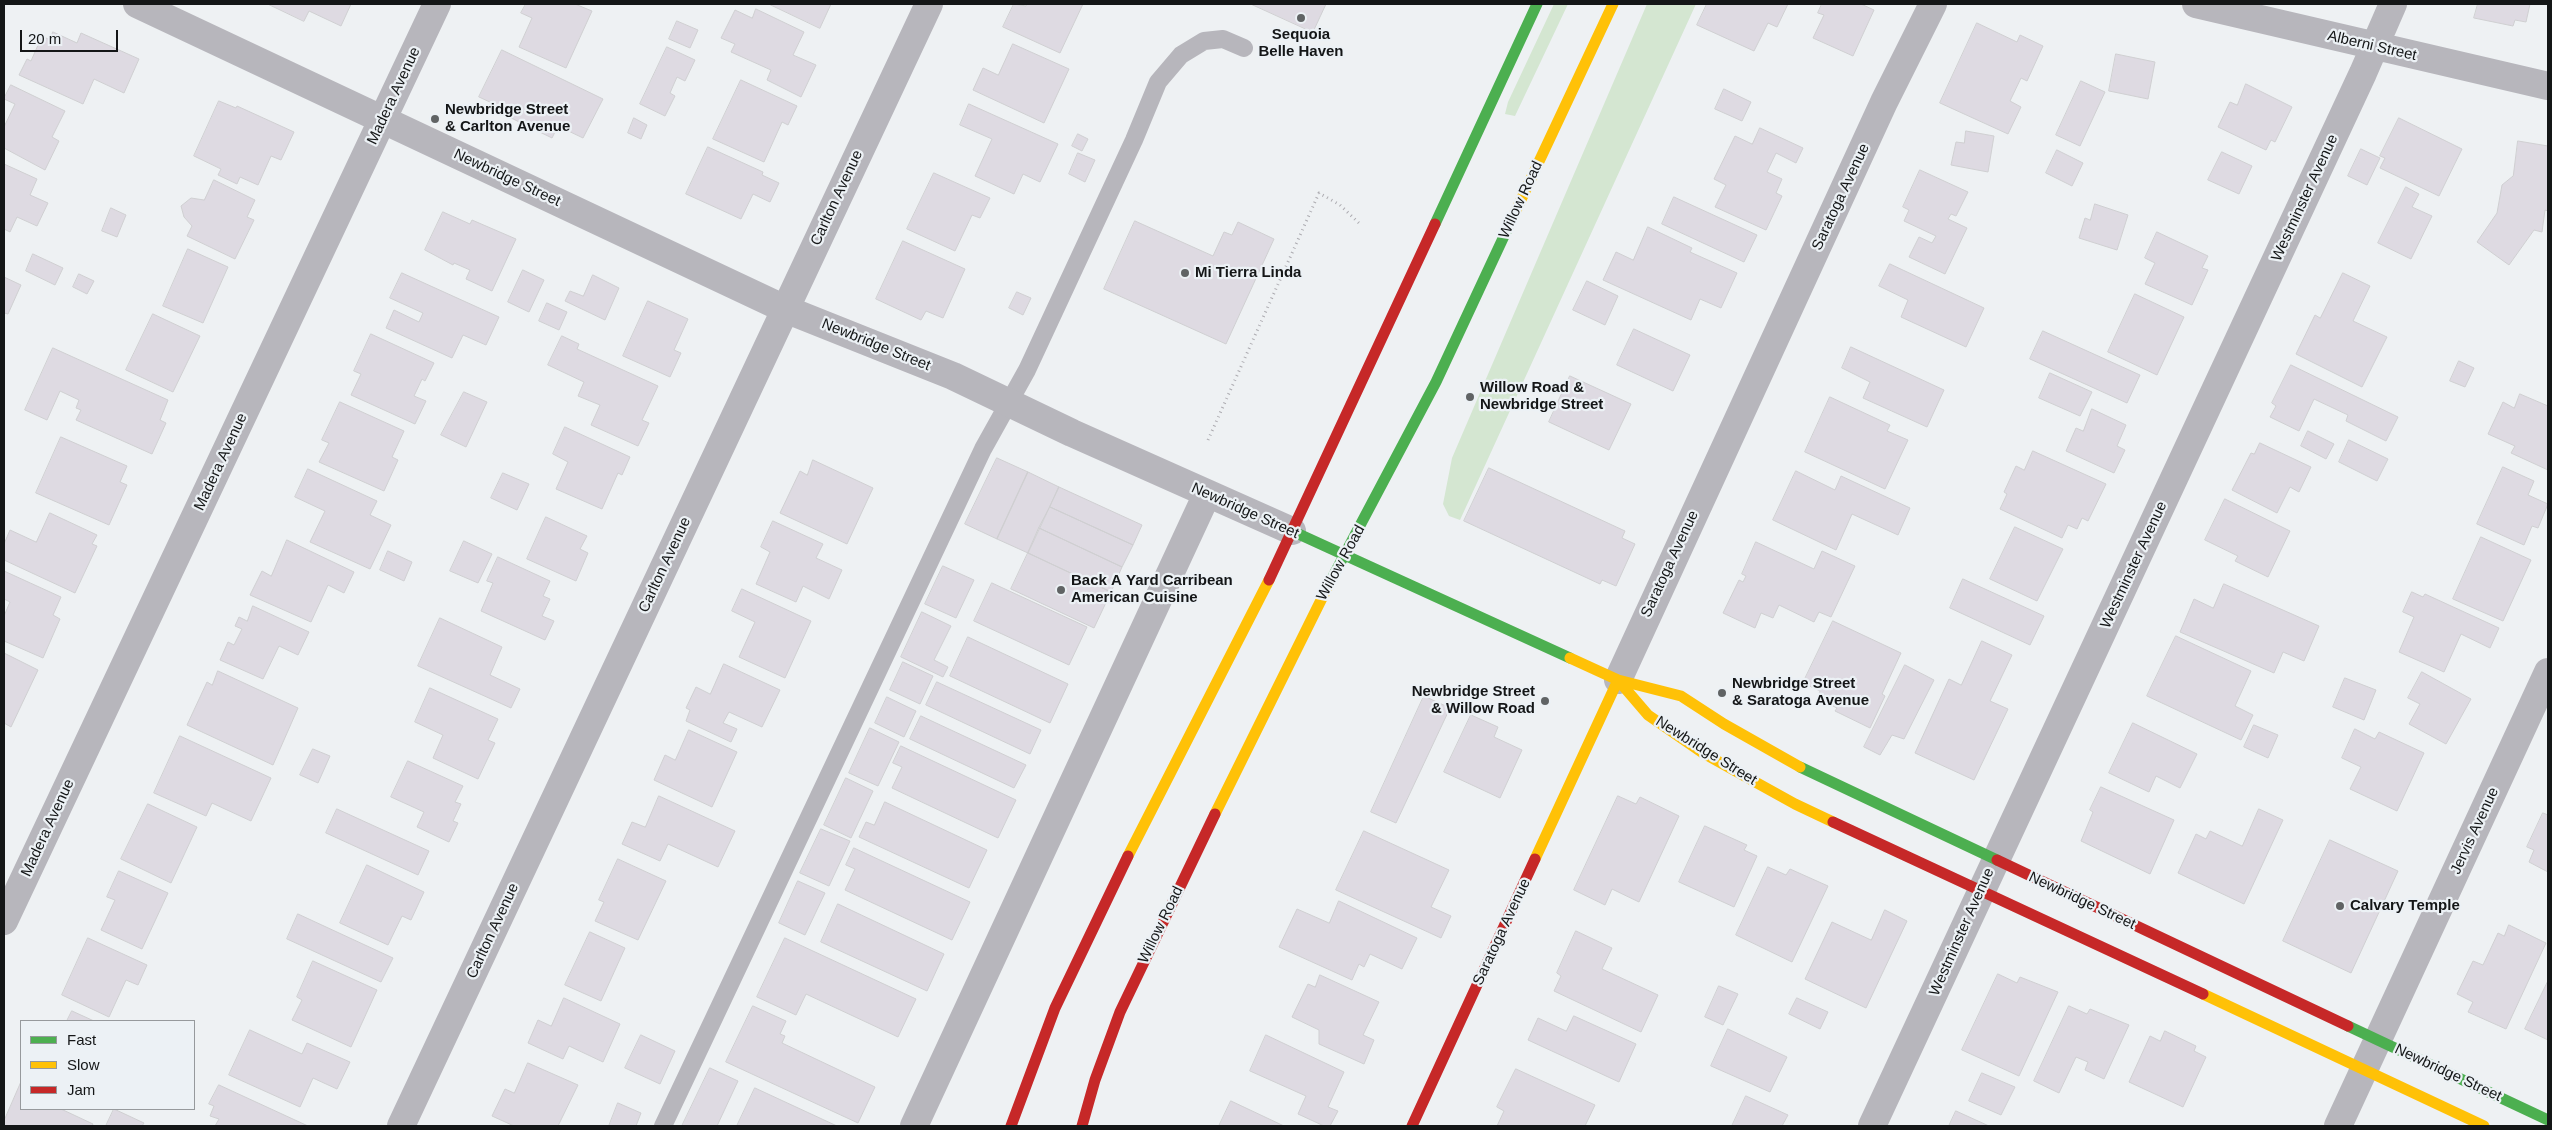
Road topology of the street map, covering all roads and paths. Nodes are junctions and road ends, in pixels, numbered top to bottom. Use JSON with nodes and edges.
{"nodes":[{"id":1,"x":137,"y":4,"type":"edge"},
{"id":2,"x":437,"y":4,"type":"edge"},
{"id":3,"x":928,"y":4,"type":"edge"},
{"id":4,"x":1537,"y":4,"type":"edge"},
{"id":5,"x":1613,"y":4,"type":"edge"},
{"id":6,"x":1932,"y":4,"type":"edge"},
{"id":7,"x":2196,"y":4,"type":"edge"},
{"id":8,"x":2393,"y":4,"type":"edge"},
{"id":9,"x":2374,"y":47,"type":"junction"},
{"id":10,"x":1244,"y":48,"type":"dead end"},
{"id":11,"x":2548,"y":86,"type":"edge"},
{"id":12,"x":382,"y":121,"type":"junction"},
{"id":13,"x":1361,"y":225,"type":"dead end"},
{"id":14,"x":785,"y":309,"type":"junction"},
{"id":15,"x":1008,"y":402,"type":"junction"},
{"id":16,"x":1208,"y":440,"type":"dead end"},
{"id":17,"x":1207,"y":494,"type":"junction"},
{"id":18,"x":1292,"y":532,"type":"junction"},
{"id":19,"x":1346,"y":555,"type":"junction"},
{"id":20,"x":2548,"y":672,"type":"edge"},
{"id":21,"x":1618,"y":680,"type":"junction"},
{"id":22,"x":1994,"y":860,"type":"junction"},
{"id":23,"x":1980,"y":890,"type":"junction"},
{"id":24,"x":4,"y":921,"type":"edge"},
{"id":25,"x":2378,"y":1040,"type":"junction"},
{"id":26,"x":2364,"y":1070,"type":"junction"},
{"id":27,"x":2548,"y":1120,"type":"edge"},
{"id":28,"x":401,"y":1126,"type":"edge"},
{"id":29,"x":663,"y":1126,"type":"edge"},
{"id":30,"x":914,"y":1126,"type":"edge"},
{"id":31,"x":1011,"y":1126,"type":"edge"},
{"id":32,"x":1082,"y":1126,"type":"edge"},
{"id":33,"x":1412,"y":1126,"type":"edge"},
{"id":34,"x":1872,"y":1126,"type":"edge"},
{"id":35,"x":2338,"y":1126,"type":"edge"},
{"id":36,"x":2484,"y":1126,"type":"edge"}],
"edges":[{"from":1,"to":12,"type":"street","name":"Newbridge Street"},
{"from":2,"to":12,"type":"street","name":"Madera Avenue"},
{"from":3,"to":14,"type":"street","name":"Carlton Avenue"},
{"from":4,"to":18,"type":"main road"},
{"from":5,"to":19,"type":"main road","name":"Willow Road"},
{"from":6,"to":21,"type":"street","name":"Saratoga Avenue"},
{"from":7,"to":9,"type":"street","name":"Alberni Street"},
{"from":8,"to":9,"type":"street","name":"Westminster Avenue"},
{"from":9,"to":11,"type":"street","name":"Alberni Street"},
{"from":9,"to":22,"type":"street","name":"Westminster Avenue"},
{"from":10,"to":15,"type":"lane"},
{"from":12,"to":14,"type":"street","name":"Newbridge Street"},
{"from":12,"to":24,"type":"street","name":"Madera Avenue"},
{"from":13,"to":16,"type":"path"},
{"from":14,"to":15,"type":"street","name":"Newbridge Street"},
{"from":14,"to":28,"type":"street","name":"Carlton Avenue"},
{"from":15,"to":17,"type":"street","name":"Newbridge Street"},
{"from":15,"to":29,"type":"lane"},
{"from":17,"to":18,"type":"street","name":"Newbridge Street"},
{"from":17,"to":30,"type":"street"},
{"from":18,"to":19,"type":"main road","name":"Newbridge Street"},
{"from":18,"to":31,"type":"main road"},
{"from":19,"to":21,"type":"main road","name":"Newbridge Street"},
{"from":19,"to":32,"type":"main road","name":"Willow Road"},
{"from":20,"to":25,"type":"street","name":"Jervis Avenue"},
{"from":21,"to":22,"type":"main road","name":"Newbridge Street"},
{"from":21,"to":23,"type":"main road","name":"Newbridge Street"},
{"from":21,"to":33,"type":"main road","name":"Saratoga Avenue"},
{"from":22,"to":23,"type":"street","name":"Westminster Avenue"},
{"from":22,"to":25,"type":"main road","name":"Newbridge Street"},
{"from":23,"to":26,"type":"main road","name":"Newbridge Street"},
{"from":23,"to":34,"type":"street","name":"Westminster Avenue"},
{"from":25,"to":26,"type":"street","name":"Jervis Avenue"},
{"from":25,"to":27,"type":"main road","name":"Newbridge Street"},
{"from":26,"to":35,"type":"street","name":"Jervis Avenue"},
{"from":26,"to":36,"type":"main road","name":"Newbridge Street"}]}
